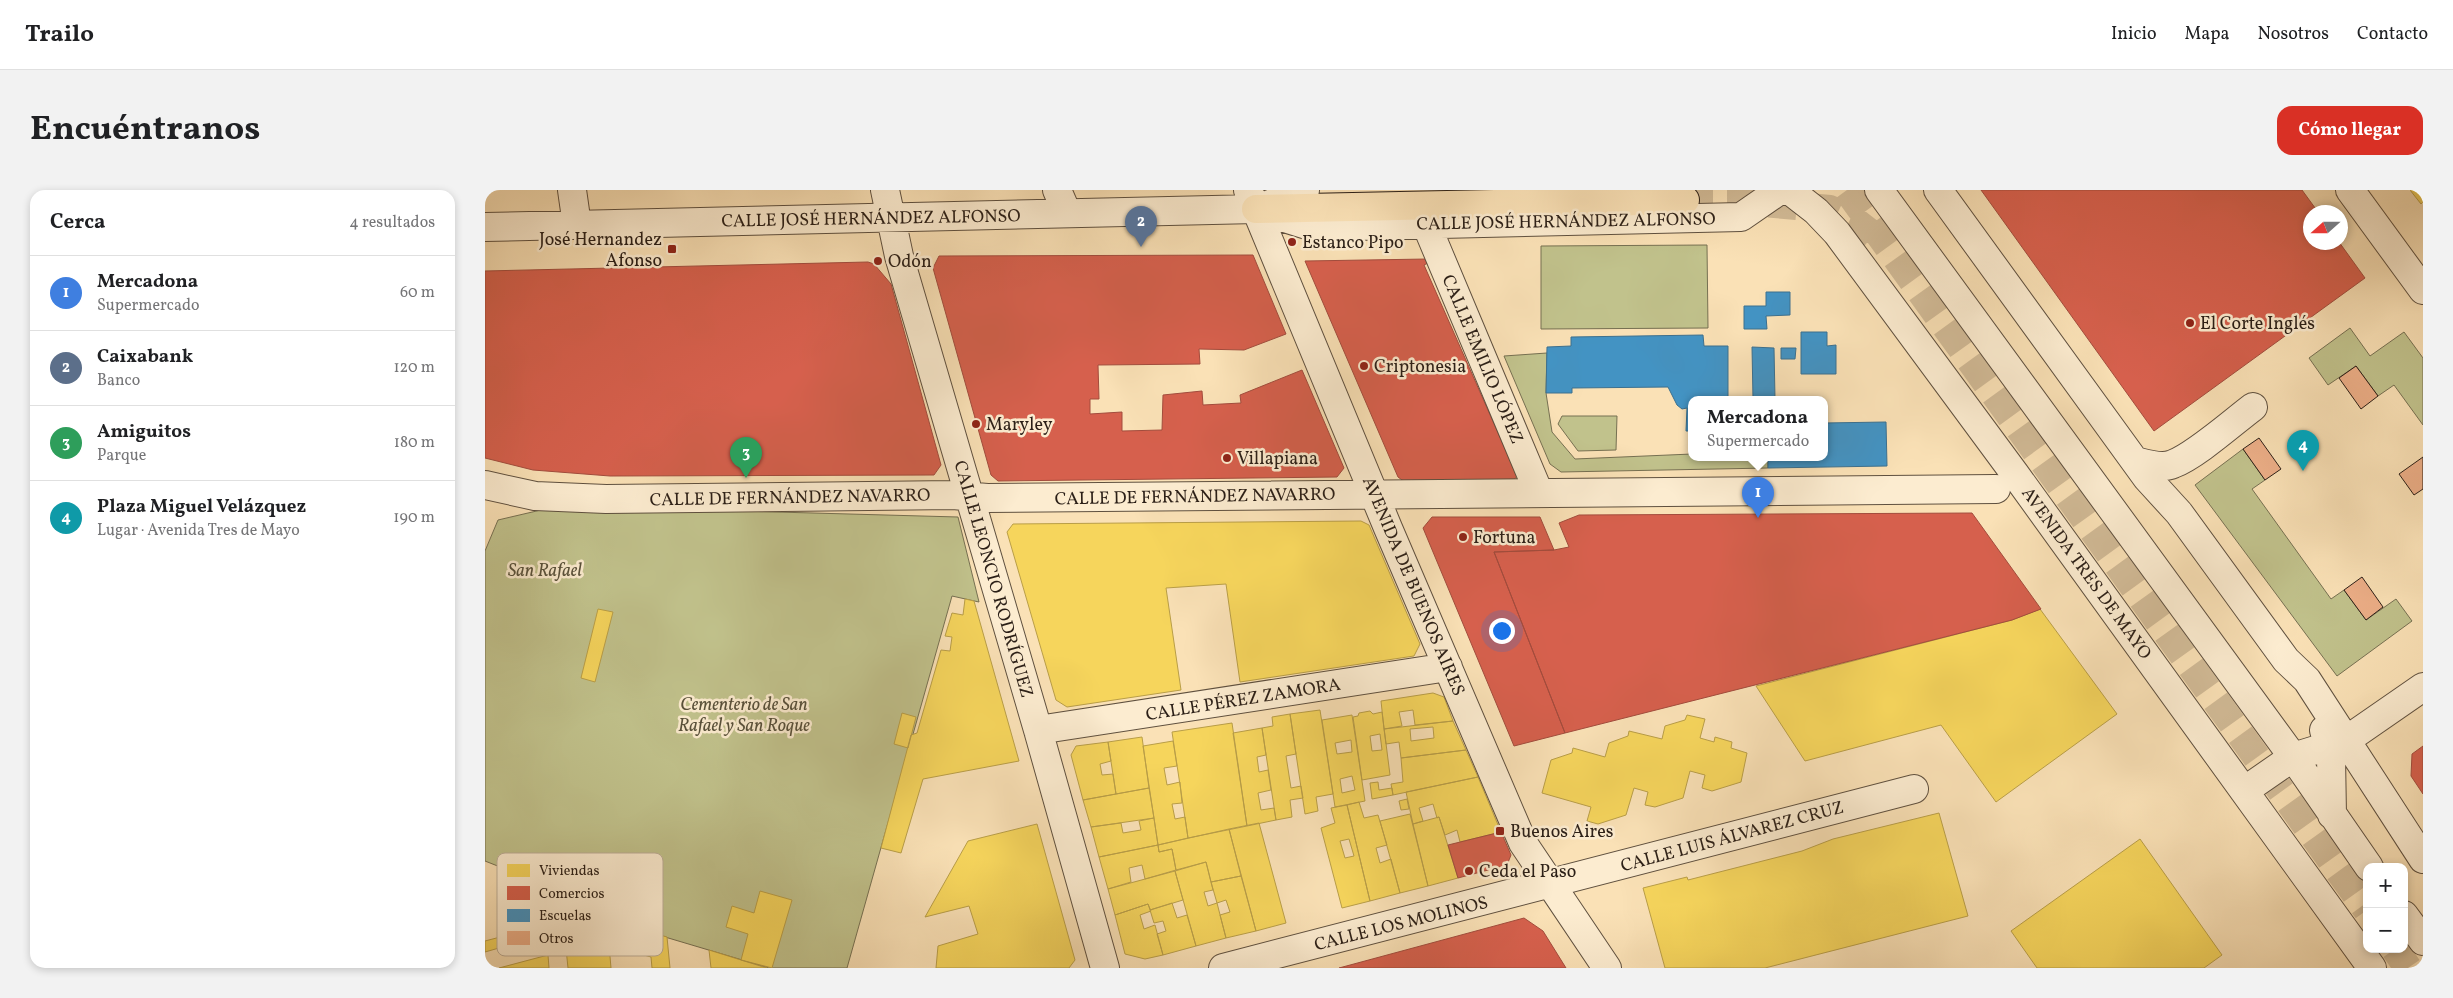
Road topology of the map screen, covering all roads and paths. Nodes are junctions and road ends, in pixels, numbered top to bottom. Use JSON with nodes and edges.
{"nodes":[{"id":1,"x":572,"y":190,"type":"edge"},
{"id":2,"x":885,"y":190,"type":"edge"},
{"id":3,"x":1305,"y":190,"type":"edge"},
{"id":4,"x":1779,"y":190,"type":"edge"},
{"id":5,"x":1789,"y":190,"type":"edge"},
{"id":6,"x":1879,"y":190,"type":"edge"},
{"id":7,"x":1938,"y":190,"type":"edge"},
{"id":8,"x":2349,"y":190,"type":"edge"},
{"id":9,"x":1252,"y":200,"type":"edge"},
{"id":10,"x":1685,"y":200,"type":"tunnel mouth"},
{"id":11,"x":1062,"y":202,"type":"edge"},
{"id":12,"x":891,"y":217,"type":"junction"},
{"id":13,"x":1426,"y":224,"type":"junction"},
{"id":14,"x":577,"y":225,"type":"junction"},
{"id":15,"x":485,"y":227,"type":"edge"},
{"id":16,"x":2423,"y":290,"type":"edge"},
{"id":17,"x":2135,"y":461,"type":"junction"},
{"id":18,"x":485,"y":485,"type":"edge"},
{"id":19,"x":1996,"y":489,"type":"dead end"},
{"id":20,"x":1539,"y":493,"type":"junction"},
{"id":21,"x":1374,"y":494,"type":"junction"},
{"id":22,"x":970,"y":497,"type":"junction"},
{"id":23,"x":2179,"y":513,"type":"junction"},
{"id":24,"x":1448,"y":667,"type":"junction"},
{"id":25,"x":2423,"y":687,"type":"edge"},
{"id":26,"x":1039,"y":730,"type":"junction"},
{"id":27,"x":2337,"y":744,"type":"junction"},
{"id":28,"x":2293,"y":757,"type":"junction"},
{"id":29,"x":1914,"y":789,"type":"dead end"},
{"id":30,"x":2244,"y":791,"type":"junction"},
{"id":31,"x":2332,"y":815,"type":"junction"},
{"id":32,"x":2423,"y":859,"type":"edge"},
{"id":33,"x":2366,"y":863,"type":"edge"},
{"id":34,"x":1549,"y":884,"type":"junction"},
{"id":35,"x":2408,"y":920,"type":"edge"},
{"id":36,"x":2423,"y":941,"type":"edge"},
{"id":37,"x":1263,"y":963,"type":"edge"},
{"id":38,"x":1105,"y":968,"type":"edge"},
{"id":39,"x":1223,"y":968,"type":"edge"},
{"id":40,"x":1607,"y":968,"type":"edge"},
{"id":41,"x":2372,"y":968,"type":"edge"}],
"edges":[{"from":1,"to":14,"type":"street"},
{"from":2,"to":12,"type":"street","name":"CALLE LEONCIO RODRÍGUEZ"},
{"from":3,"to":9,"type":"street","name":"CALLE JOSÉ HERNÁNDEZ ALFONSO"},
{"from":4,"to":13,"type":"street","name":"CALLE JOSÉ HERNÁNDEZ ALFONSO"},
{"from":5,"to":30,"type":"street","name":"AVENIDA TRES DE MAYO"},
{"from":6,"to":28,"type":"street"},
{"from":7,"to":17,"type":"street"},
{"from":8,"to":16,"type":"street"},
{"from":9,"to":10,"type":"highway"},
{"from":9,"to":11,"type":"street","name":"CALLE JOSÉ HERNÁNDEZ ALFONSO"},
{"from":9,"to":13,"type":"street","name":"CALLE JOSÉ HERNÁNDEZ ALFONSO"},
{"from":9,"to":21,"type":"street","name":"AVENIDA DE BUENOS AIRES"},
{"from":11,"to":12,"type":"street","name":"CALLE JOSÉ HERNÁNDEZ ALFONSO"},
{"from":12,"to":14,"type":"street","name":"CALLE JOSÉ HERNÁNDEZ ALFONSO"},
{"from":12,"to":22,"type":"street","name":"CALLE LEONCIO RODRÍGUEZ"},
{"from":13,"to":20,"type":"street","name":"CALLE EMILIO LÓPEZ"},
{"from":14,"to":15,"type":"street","name":"CALLE JOSÉ HERNÁNDEZ ALFONSO"},
{"from":17,"to":23,"type":"street"},
{"from":17,"to":23,"type":"street"},
{"from":18,"to":22,"type":"street","name":"CALLE DE FERNÁNDEZ NAVARRO"},
{"from":19,"to":20,"type":"street","name":"CALLE DE FERNÁNDEZ NAVARRO"},
{"from":20,"to":21,"type":"street","name":"CALLE DE FERNÁNDEZ NAVARRO"},
{"from":21,"to":22,"type":"street","name":"CALLE DE FERNÁNDEZ NAVARRO"},
{"from":21,"to":24,"type":"street","name":"AVENIDA DE BUENOS AIRES"},
{"from":22,"to":26,"type":"street","name":"CALLE LEONCIO RODRÍGUEZ"},
{"from":23,"to":27,"type":"street"},
{"from":24,"to":26,"type":"street","name":"CALLE PÉREZ ZAMORA"},
{"from":24,"to":34,"type":"street","name":"AVENIDA DE BUENOS AIRES"},
{"from":25,"to":27,"type":"street"},
{"from":26,"to":38,"type":"street","name":"CALLE LEONCIO RODRÍGUEZ"},
{"from":27,"to":28,"type":"street"},
{"from":27,"to":31,"type":"street"},
{"from":27,"to":32,"type":"street"},
{"from":28,"to":30,"type":"street"},
{"from":28,"to":31,"type":"street"},
{"from":29,"to":34,"type":"street","name":"CALLE LUIS ÁLVAREZ CRUZ"},
{"from":30,"to":41,"type":"street","name":"AVENIDA TRES DE MAYO"},
{"from":31,"to":33,"type":"street"},
{"from":34,"to":37,"type":"street","name":"CALLE LOS MOLINOS"},
{"from":34,"to":40,"type":"street","name":"AVENIDA DE BUENOS AIRES"},
{"from":35,"to":36,"type":"street"},
{"from":37,"to":39,"type":"street","name":"CALLE LOS MOLINOS"}]}
